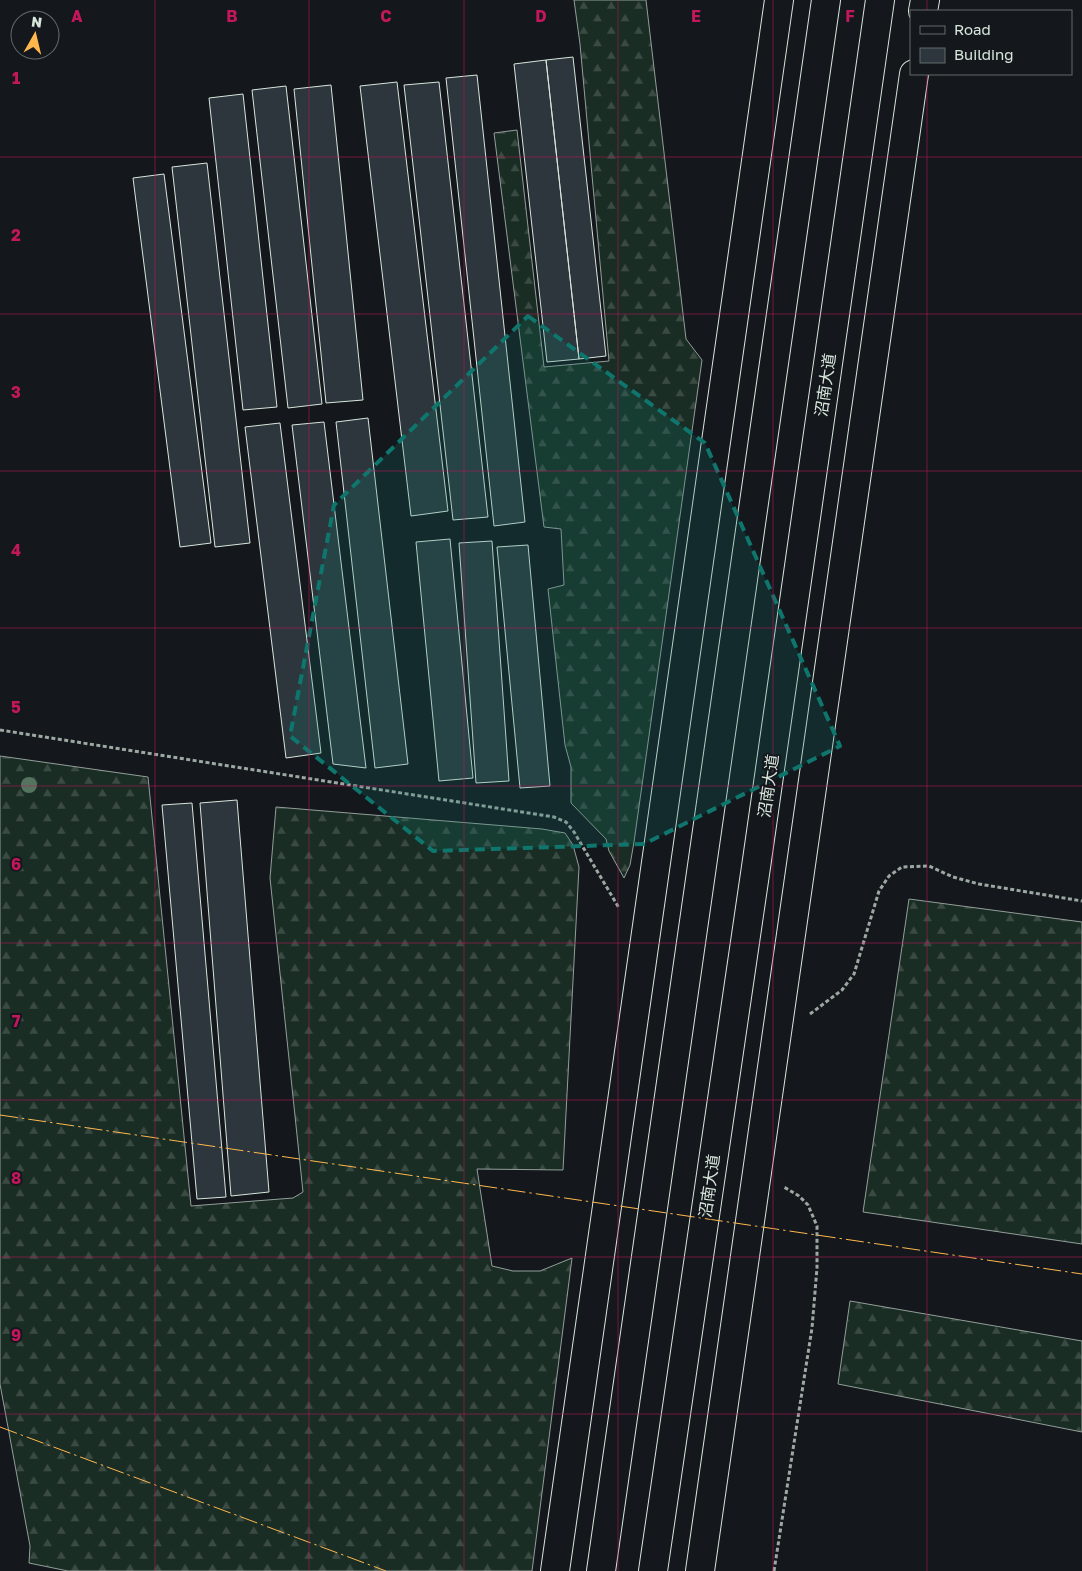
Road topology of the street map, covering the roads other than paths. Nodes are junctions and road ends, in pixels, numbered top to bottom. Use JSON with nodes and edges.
{"nodes":[{"id":1,"x":779,"y":0,"type":"edge"},
{"id":2,"x":826,"y":0,"type":"edge"},
{"id":3,"x":880,"y":0,"type":"edge"},
{"id":4,"x":914,"y":75,"type":"edge"},
{"id":5,"x":555,"y":1571,"type":"edge"},
{"id":6,"x":601,"y":1571,"type":"edge"},
{"id":7,"x":653,"y":1571,"type":"edge"},
{"id":8,"x":700,"y":1571,"type":"edge"}],
"edges":[{"from":1,"to":5,"type":"main road"},
{"from":2,"to":6,"type":"main road"},
{"from":3,"to":7,"type":"main road","name":"沼南大道"},
{"from":4,"to":8,"type":"main road"}]}
